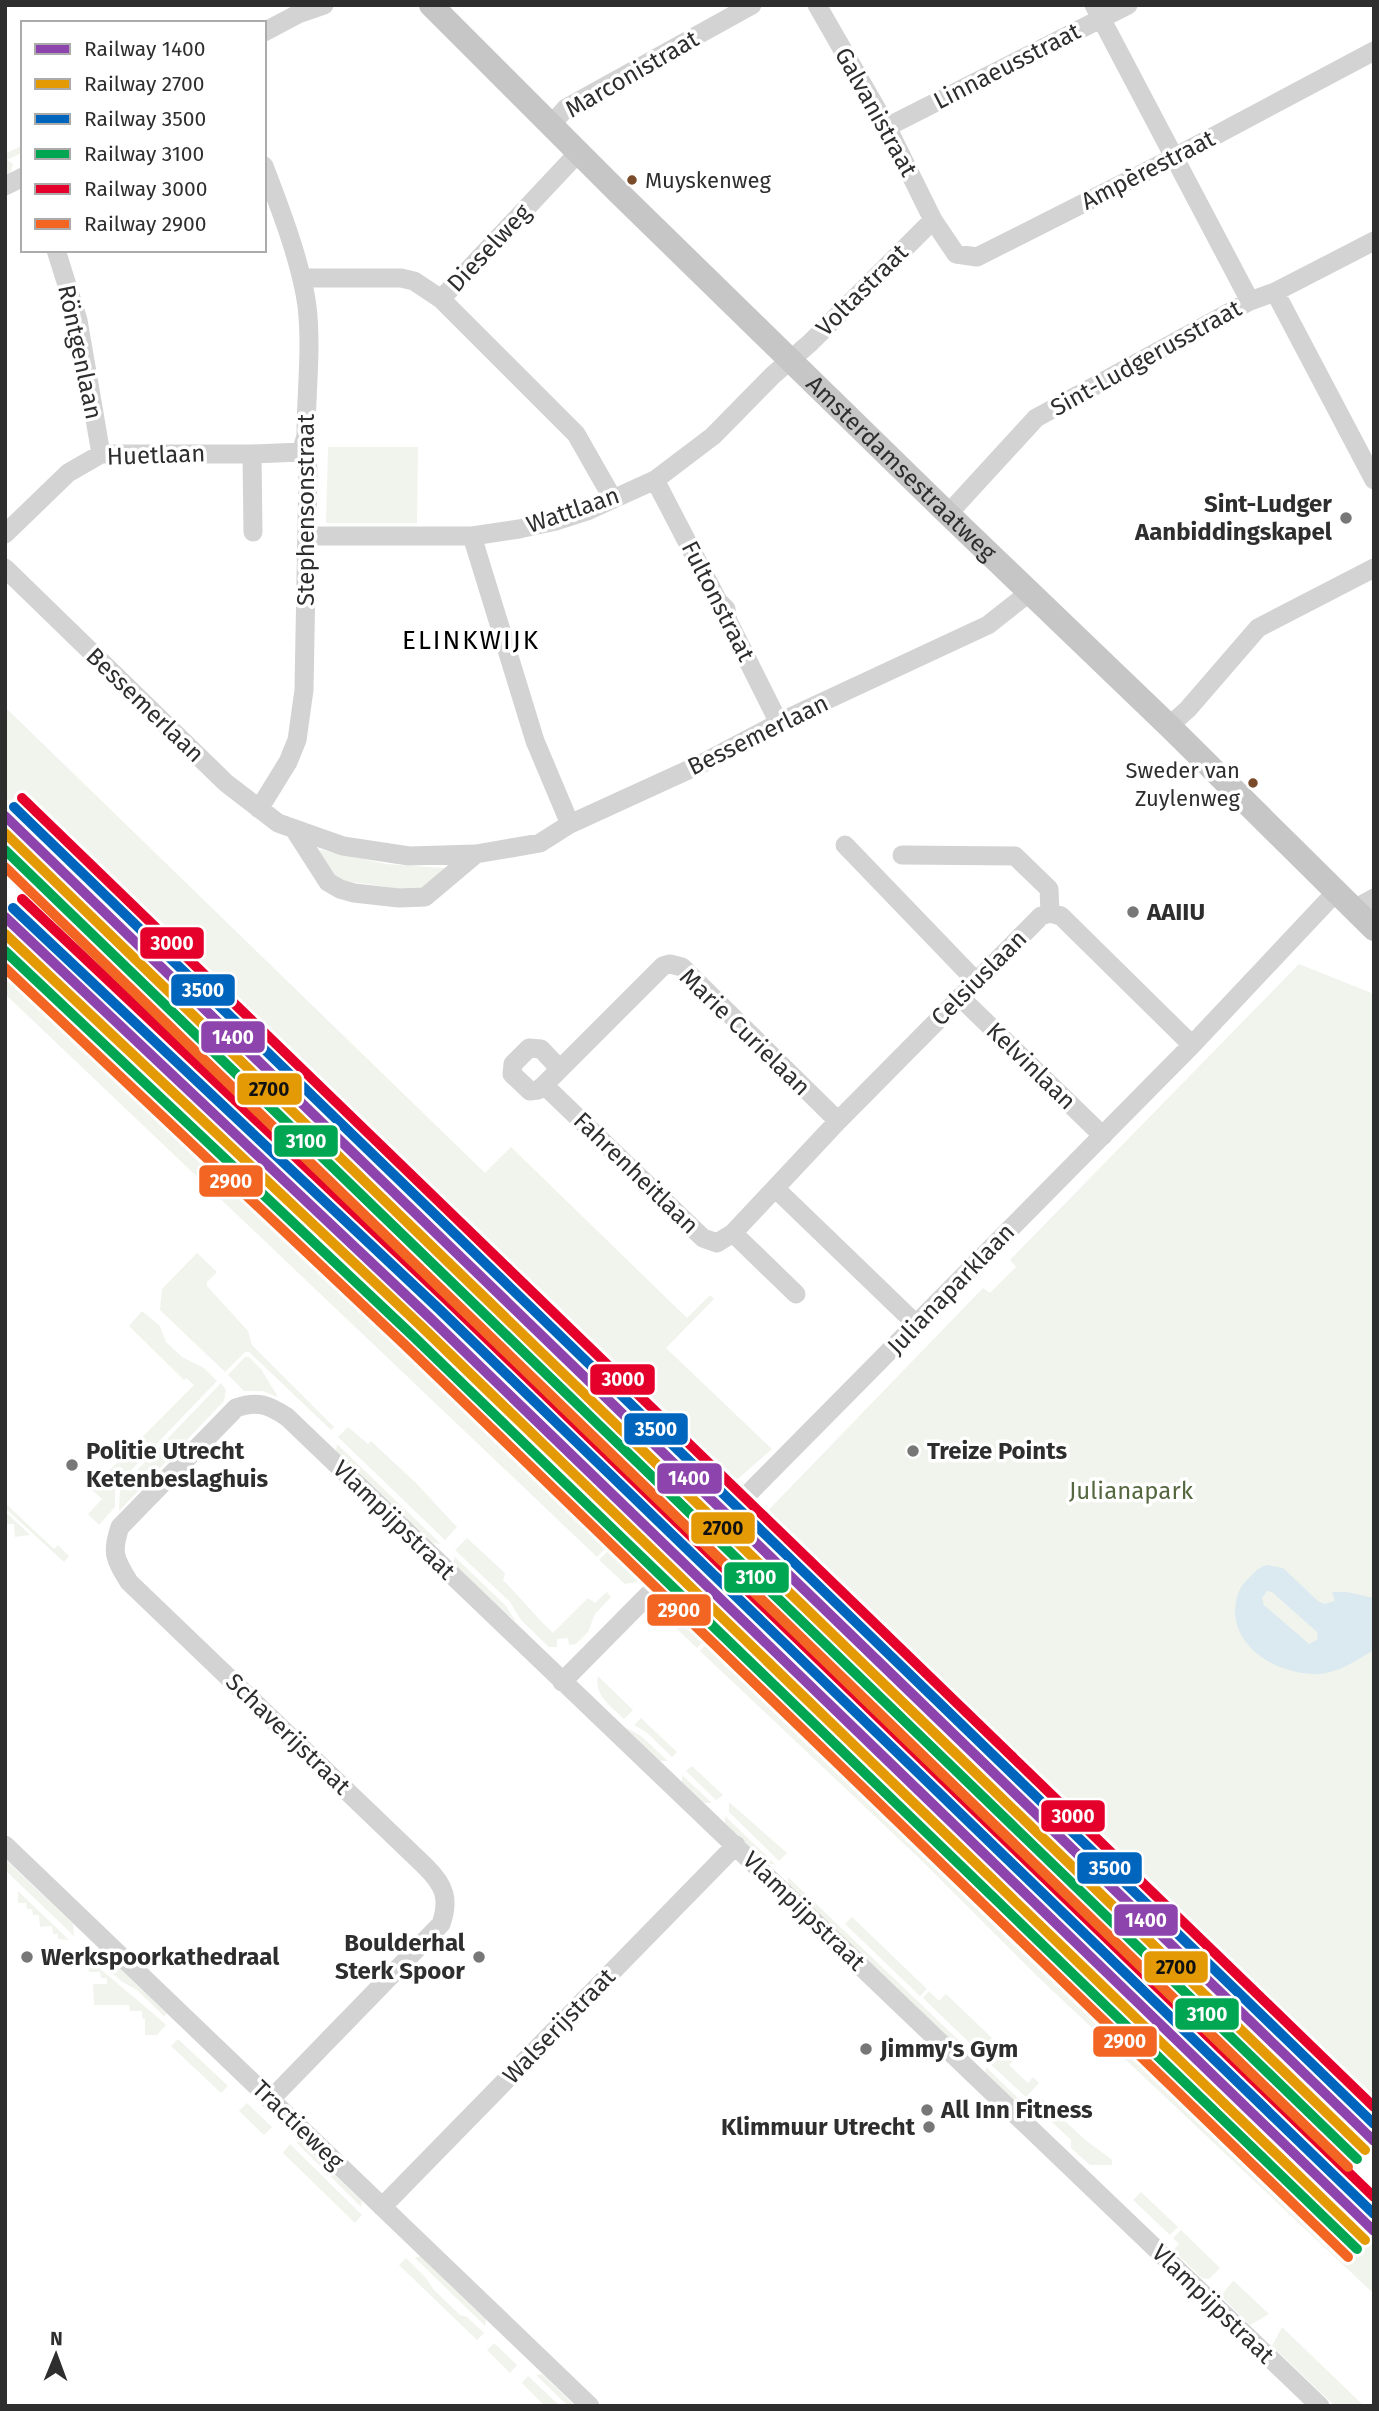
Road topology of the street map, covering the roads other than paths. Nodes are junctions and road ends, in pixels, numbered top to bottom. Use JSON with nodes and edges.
{"nodes":[{"id":1,"x":324,"y":5,"type":"edge"},
{"id":2,"x":431,"y":5,"type":"edge"},
{"id":3,"x":752,"y":5,"type":"edge"},
{"id":4,"x":817,"y":5,"type":"edge"},
{"id":5,"x":1128,"y":5,"type":"edge"},
{"id":6,"x":1097,"y":12,"type":"edge"},
{"id":7,"x":266,"y":31,"type":"edge"},
{"id":8,"x":1374,"y":51,"type":"edge"},
{"id":9,"x":551,"y":125,"type":"junction"},
{"id":10,"x":887,"y":127,"type":"junction"},
{"id":11,"x":578,"y":152,"type":"junction"},
{"id":12,"x":1173,"y":158,"type":"junction"},
{"id":13,"x":266,"y":171,"type":"edge"},
{"id":14,"x":933,"y":220,"type":"junction"},
{"id":15,"x":1374,"y":241,"type":"edge"},
{"id":16,"x":57,"y":252,"type":"edge"},
{"id":17,"x":302,"y":278,"type":"junction"},
{"id":18,"x":1275,"y":292,"type":"junction"},
{"id":19,"x":440,"y":299,"type":"junction"},
{"id":20,"x":1250,"y":301,"type":"junction"},
{"id":21,"x":790,"y":358,"type":"junction"},
{"id":22,"x":301,"y":452,"type":"junction"},
{"id":23,"x":101,"y":454,"type":"junction"},
{"id":24,"x":252,"y":454,"type":"junction"},
{"id":25,"x":655,"y":480,"type":"junction"},
{"id":26,"x":1374,"y":480,"type":"edge"},
{"id":27,"x":613,"y":499,"type":"junction"},
{"id":28,"x":948,"y":514,"type":"junction"},
{"id":29,"x":253,"y":532,"type":"dead end"},
{"id":30,"x":5,"y":534,"type":"edge"},
{"id":31,"x":307,"y":536,"type":"junction"},
{"id":32,"x":472,"y":536,"type":"junction"},
{"id":33,"x":5,"y":568,"type":"edge"},
{"id":34,"x":1372,"y":572,"type":"edge"},
{"id":35,"x":1030,"y":592,"type":"junction"},
{"id":36,"x":779,"y":723,"type":"junction"},
{"id":37,"x":1169,"y":726,"type":"junction"},
{"id":38,"x":259,"y":809,"type":"junction"},
{"id":39,"x":570,"y":824,"type":"junction"},
{"id":40,"x":294,"y":829,"type":"junction"},
{"id":41,"x":845,"y":845,"type":"dead end"},
{"id":42,"x":476,"y":854,"type":"junction"},
{"id":43,"x":902,"y":855,"type":"dead end"},
{"id":44,"x":1355,"y":900,"type":"edge"},
{"id":45,"x":1051,"y":913,"type":"junction"},
{"id":46,"x":1374,"y":929,"type":"edge"},
{"id":47,"x":975,"y":981,"type":"junction"},
{"id":48,"x":960,"y":997,"type":"junction"},
{"id":49,"x":1192,"y":1045,"type":"junction"},
{"id":50,"x":561,"y":1069,"type":"junction"},
{"id":51,"x":544,"y":1085,"type":"junction"},
{"id":52,"x":838,"y":1121,"type":"junction"},
{"id":53,"x":1103,"y":1136,"type":"junction"},
{"id":54,"x":775,"y":1188,"type":"junction"},
{"id":55,"x":733,"y":1233,"type":"junction"},
{"id":56,"x":796,"y":1294,"type":"dead end"},
{"id":57,"x":916,"y":1324,"type":"junction"},
{"id":58,"x":287,"y":1417,"type":"joint"},
{"id":59,"x":562,"y":1682,"type":"junction"},
{"id":60,"x":5,"y":1845,"type":"edge"},
{"id":61,"x":736,"y":1845,"type":"junction"},
{"id":62,"x":271,"y":2099,"type":"junction"},
{"id":63,"x":382,"y":2207,"type":"junction"},
{"id":64,"x":590,"y":2406,"type":"edge"},
{"id":65,"x":1320,"y":2406,"type":"edge"}],
"edges":[{"from":1,"to":7,"type":"street"},
{"from":2,"to":9,"type":"main road","name":"Amsterdamsestraatweg"},
{"from":3,"to":9,"type":"street","name":"Marconistraat"},
{"from":4,"to":10,"type":"street","name":"Galvanistraat"},
{"from":5,"to":6,"type":"street","name":"Linnaeusstraat"},
{"from":6,"to":10,"type":"street","name":"Linnaeusstraat"},
{"from":6,"to":12,"type":"street"},
{"from":8,"to":12,"type":"street","name":"Ampèrestraat"},
{"from":9,"to":11,"type":"main road","name":"Amsterdamsestraatweg"},
{"from":10,"to":14,"type":"street","name":"Galvanistraat"},
{"from":11,"to":19,"type":"street","name":"Dieselweg"},
{"from":11,"to":21,"type":"main road","name":"Amsterdamsestraatweg"},
{"from":12,"to":14,"type":"street","name":"Ampèrestraat"},
{"from":12,"to":20,"type":"street"},
{"from":13,"to":17,"type":"street","name":"Stephensonstraat"},
{"from":14,"to":21,"type":"street","name":"Voltastraat"},
{"from":15,"to":18,"type":"street","name":"Sint-Ludgerusstraat"},
{"from":16,"to":23,"type":"street","name":"Röntgenlaan"},
{"from":17,"to":19,"type":"street","name":"Dieselweg"},
{"from":17,"to":22,"type":"street","name":"Stephensonstraat"},
{"from":18,"to":20,"type":"street","name":"Sint-Ludgerusstraat"},
{"from":18,"to":26,"type":"street"},
{"from":19,"to":27,"type":"street"},
{"from":20,"to":28,"type":"street","name":"Sint-Ludgerusstraat"},
{"from":21,"to":25,"type":"street","name":"Wattlaan"},
{"from":21,"to":28,"type":"main road","name":"Amsterdamsestraatweg"},
{"from":22,"to":24,"type":"street","name":"Huetlaan"},
{"from":22,"to":31,"type":"street","name":"Stephensonstraat"},
{"from":23,"to":24,"type":"street","name":"Huetlaan"},
{"from":23,"to":30,"type":"street","name":"Huetlaan"},
{"from":24,"to":29,"type":"street"},
{"from":25,"to":27,"type":"street","name":"Wattlaan"},
{"from":25,"to":36,"type":"street","name":"Fultonstraat"},
{"from":27,"to":32,"type":"street","name":"Wattlaan"},
{"from":28,"to":35,"type":"main road","name":"Amsterdamsestraatweg"},
{"from":31,"to":32,"type":"street","name":"Wattlaan"},
{"from":31,"to":38,"type":"street","name":"Stephensonstraat"},
{"from":32,"to":39,"type":"street"},
{"from":33,"to":38,"type":"street","name":"Bessemerlaan"},
{"from":34,"to":37,"type":"street"},
{"from":35,"to":36,"type":"street","name":"Bessemerlaan"},
{"from":35,"to":37,"type":"main road","name":"Amsterdamsestraatweg"},
{"from":36,"to":39,"type":"street","name":"Bessemerlaan"},
{"from":37,"to":44,"type":"main road","name":"Amsterdamsestraatweg"},
{"from":38,"to":40,"type":"street","name":"Bessemerlaan"},
{"from":39,"to":42,"type":"street","name":"Bessemerlaan"},
{"from":40,"to":42,"type":"street","name":"Bessemerlaan"},
{"from":40,"to":42,"type":"street","name":"Bessemerlaan"},
{"from":41,"to":47,"type":"street"},
{"from":43,"to":45,"type":"street"},
{"from":44,"to":46,"type":"main road","name":"Amsterdamsestraatweg"},
{"from":44,"to":49,"type":"street","name":"Julianaparklaan"},
{"from":45,"to":47,"type":"street","name":"Celsiuslaan"},
{"from":45,"to":49,"type":"street","name":"Celsiuslaan"},
{"from":47,"to":48,"type":"street","name":"Celsiuslaan"},
{"from":48,"to":52,"type":"street","name":"Celsiuslaan"},
{"from":48,"to":53,"type":"street","name":"Kelvinlaan"},
{"from":49,"to":53,"type":"street","name":"Julianaparklaan"},
{"from":50,"to":51,"type":"street","name":"Marie Curielaan"},
{"from":50,"to":51,"type":"street"},
{"from":50,"to":52,"type":"street","name":"Marie Curielaan"},
{"from":51,"to":55,"type":"street","name":"Fahrenheitlaan"},
{"from":52,"to":54,"type":"street","name":"Celsiuslaan"},
{"from":53,"to":57,"type":"street","name":"Julianaparklaan"},
{"from":54,"to":55,"type":"street","name":"Celsiuslaan"},
{"from":54,"to":57,"type":"street"},
{"from":55,"to":56,"type":"street"},
{"from":57,"to":59,"type":"street","name":"Julianaparklaan"},
{"from":58,"to":59,"type":"street","name":"Vlampijpstraat"},
{"from":58,"to":62,"type":"street","name":"Schaverijstraat"},
{"from":59,"to":61,"type":"street","name":"Vlampijpstraat"},
{"from":60,"to":62,"type":"street","name":"Tractieweg"},
{"from":61,"to":63,"type":"street","name":"Walserijstraat"},
{"from":61,"to":65,"type":"street","name":"Vlampijpstraat"},
{"from":62,"to":63,"type":"street","name":"Tractieweg"},
{"from":63,"to":64,"type":"street","name":"Tractieweg"}]}
